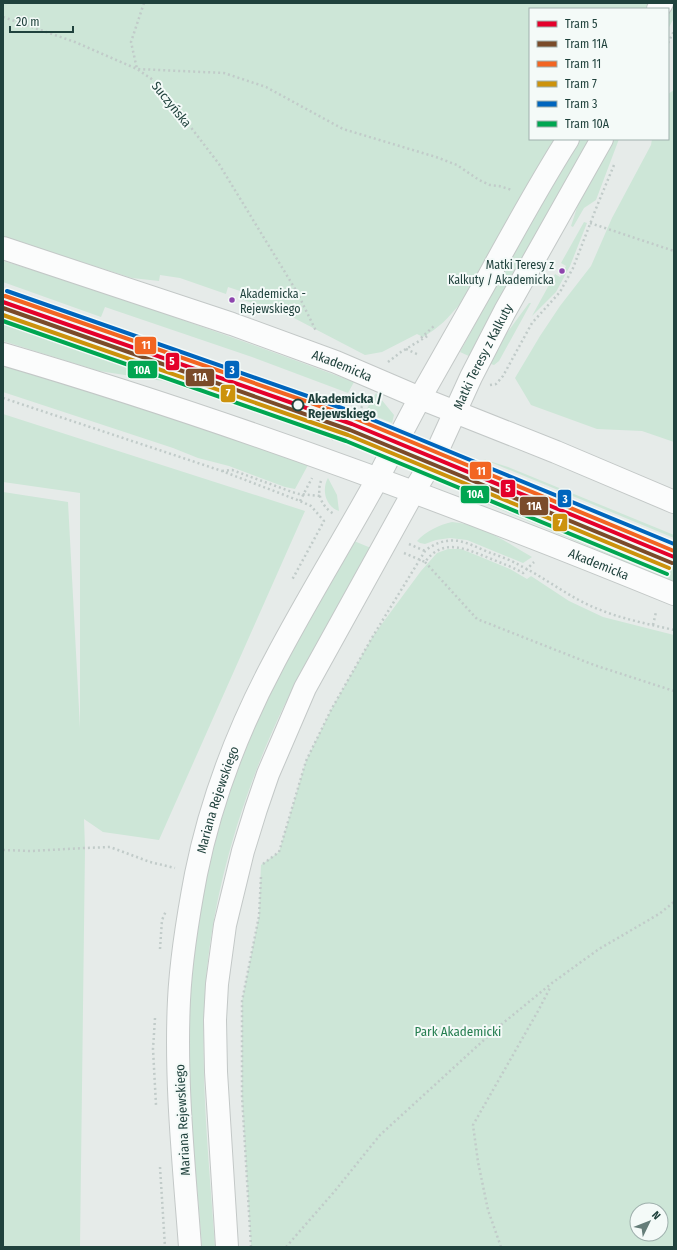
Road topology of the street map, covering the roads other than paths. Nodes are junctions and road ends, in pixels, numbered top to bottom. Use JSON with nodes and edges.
{"nodes":[{"id":1,"x":567,"y":140,"type":"edge"},
{"id":2,"x":601,"y":140,"type":"edge"},
{"id":3,"x":3,"y":248,"type":"edge"},
{"id":4,"x":3,"y":354,"type":"edge"},
{"id":5,"x":420,"y":398,"type":"junction"},
{"id":6,"x":455,"y":412,"type":"junction"},
{"id":7,"x":377,"y":479,"type":"junction"},
{"id":8,"x":414,"y":491,"type":"junction"},
{"id":9,"x":674,"y":502,"type":"edge"},
{"id":10,"x":674,"y":594,"type":"edge"},
{"id":11,"x":190,"y":1247,"type":"edge"},
{"id":12,"x":227,"y":1247,"type":"edge"}],
"edges":[{"from":1,"to":5,"type":"street"},
{"from":2,"to":6,"type":"street","name":"Matki Teresy z Kalkuty"},
{"from":3,"to":5,"type":"street","name":"Akademicka"},
{"from":4,"to":7,"type":"street","name":"Akademicka"},
{"from":5,"to":6,"type":"street","name":"Akademicka"},
{"from":5,"to":7,"type":"street","name":"Mariana Rejewskiego"},
{"from":6,"to":8,"type":"street","name":"Matki Teresy z Kalkuty"},
{"from":6,"to":9,"type":"street","name":"Akademicka"},
{"from":7,"to":8,"type":"street","name":"Akademicka"},
{"from":7,"to":11,"type":"street","name":"Mariana Rejewskiego"},
{"from":8,"to":10,"type":"street","name":"Akademicka"},
{"from":8,"to":12,"type":"street"}]}
